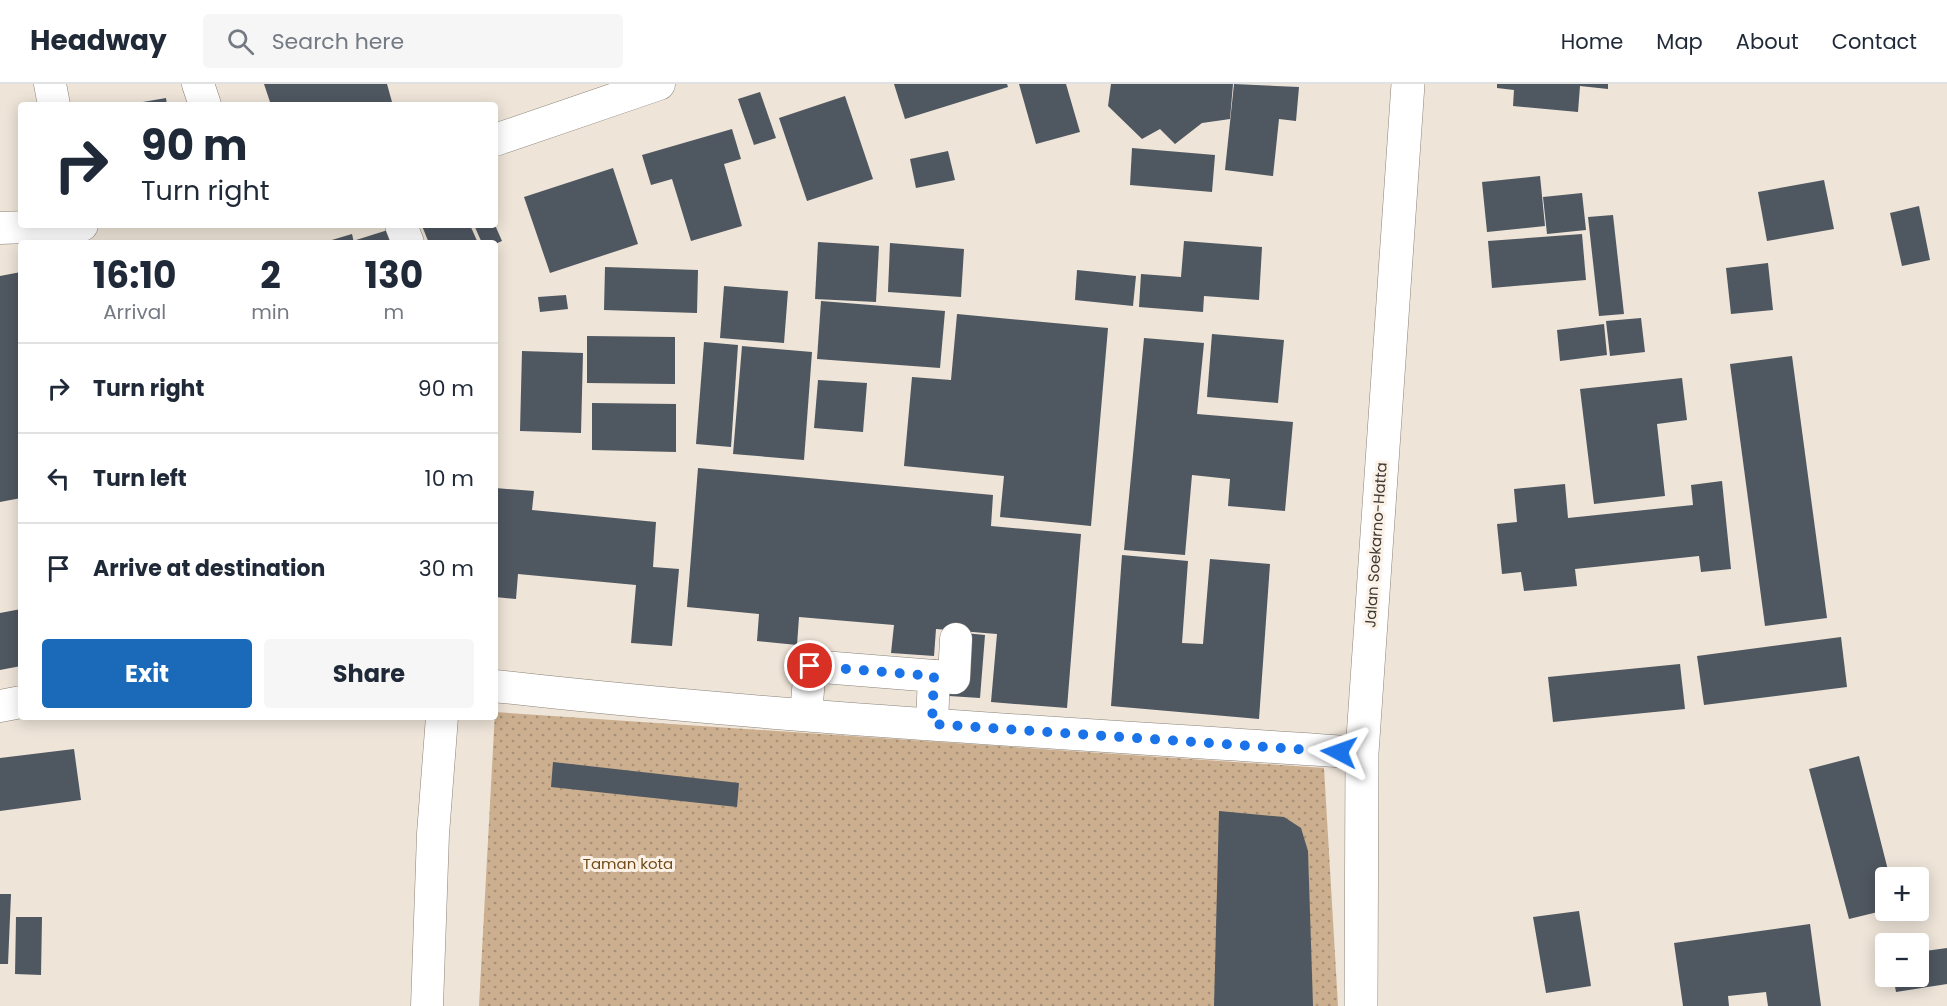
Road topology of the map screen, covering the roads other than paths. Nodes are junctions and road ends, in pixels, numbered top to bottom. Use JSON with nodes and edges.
{"nodes":[{"id":1,"x":50,"y":84,"type":"edge"},
{"id":2,"x":198,"y":84,"type":"edge"},
{"id":3,"x":659,"y":84,"type":"edge"},
{"id":4,"x":1408,"y":84,"type":"edge"},
{"id":5,"x":53,"y":102,"type":"edge"},
{"id":6,"x":204,"y":102,"type":"edge"},
{"id":7,"x":498,"y":139,"type":"edge"},
{"id":8,"x":18,"y":227,"type":"edge"},
{"id":9,"x":0,"y":228,"type":"edge"},
{"id":10,"x":956,"y":639,"type":"dead end"},
{"id":11,"x":934,"y":676,"type":"junction"},
{"id":12,"x":498,"y":686,"type":"edge"},
{"id":13,"x":18,"y":703,"type":"edge"},
{"id":14,"x":0,"y":706,"type":"edge"},
{"id":15,"x":806,"y":715,"type":"junction"},
{"id":16,"x":442,"y":720,"type":"edge"},
{"id":17,"x":932,"y":724,"type":"junction"},
{"id":18,"x":1362,"y":753,"type":"junction"},
{"id":19,"x":427,"y":1006,"type":"edge"},
{"id":20,"x":1361,"y":1006,"type":"edge"}],
"edges":[{"from":1,"to":5,"type":"street"},
{"from":2,"to":6,"type":"street"},
{"from":3,"to":7,"type":"street"},
{"from":4,"to":18,"type":"highway","name":"Jalan Soekarno-Hatta"},
{"from":8,"to":9,"type":"street"},
{"from":10,"to":11,"type":"street"},
{"from":11,"to":15,"type":"street"},
{"from":11,"to":17,"type":"street"},
{"from":12,"to":15,"type":"street"},
{"from":13,"to":14,"type":"street"},
{"from":15,"to":17,"type":"street"},
{"from":16,"to":19,"type":"street"},
{"from":17,"to":18,"type":"street"},
{"from":18,"to":20,"type":"highway","name":"Jalan Soekarno-Hatta"}]}
